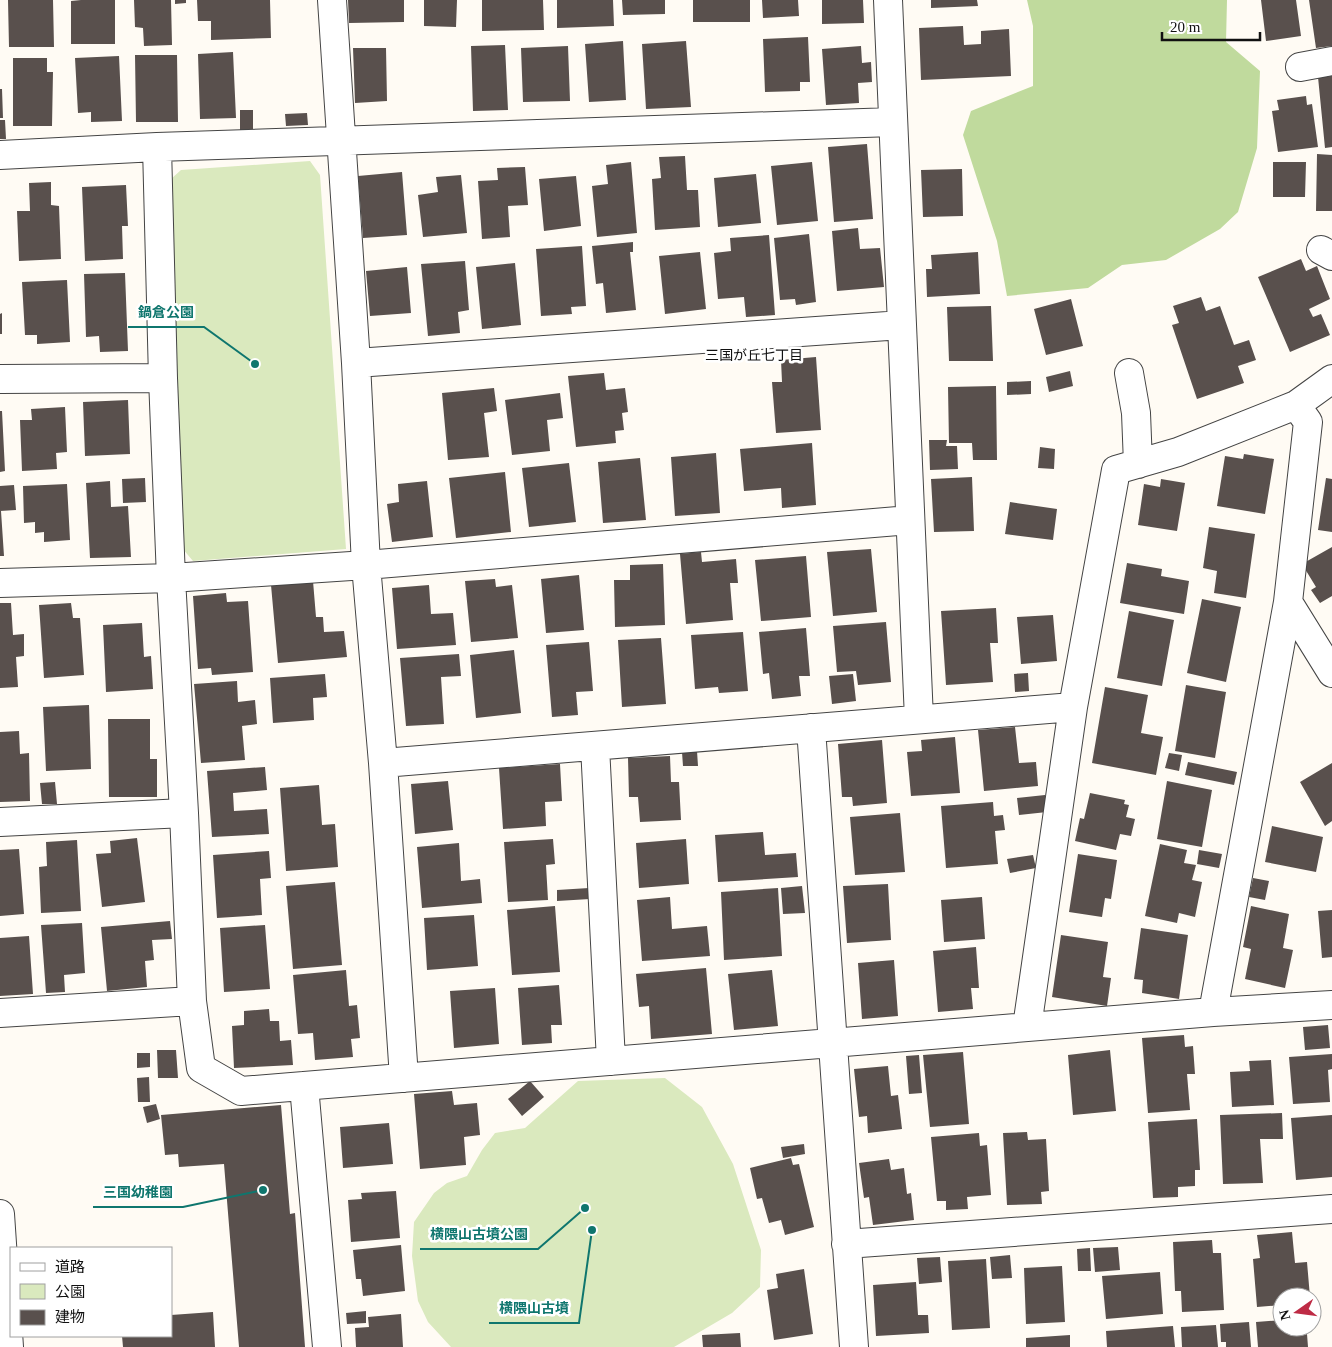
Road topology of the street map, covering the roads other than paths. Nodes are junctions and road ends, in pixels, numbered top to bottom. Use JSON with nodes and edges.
{"nodes":[{"id":1,"x":332,"y":0,"type":"edge"},
{"id":2,"x":888,"y":0,"type":"edge"},
{"id":3,"x":1332,"y":62,"type":"edge"},
{"id":4,"x":1300,"y":67,"type":"dead end"},
{"id":5,"x":893,"y":122,"type":"junction"},
{"id":6,"x":342,"y":142,"type":"junction"},
{"id":7,"x":157,"y":147,"type":"junction"},
{"id":8,"x":0,"y":155,"type":"edge"},
{"id":9,"x":902,"y":325,"type":"junction"},
{"id":10,"x":356,"y":363,"type":"junction"},
{"id":11,"x":1129,"y":373,"type":"dead end"},
{"id":12,"x":163,"y":378,"type":"junction"},
{"id":13,"x":1332,"y":378,"type":"edge"},
{"id":14,"x":0,"y":379,"type":"edge"},
{"id":15,"x":1296,"y":405,"type":"junction"},
{"id":16,"x":1138,"y":464,"type":"junction"},
{"id":17,"x":910,"y":520,"type":"junction"},
{"id":18,"x":366,"y":565,"type":"junction"},
{"id":19,"x":172,"y":578,"type":"junction"},
{"id":20,"x":0,"y":583,"type":"edge"},
{"id":21,"x":1288,"y":602,"type":"junction"},
{"id":22,"x":1332,"y":673,"type":"edge"},
{"id":23,"x":1074,"y":707,"type":"junction"},
{"id":24,"x":919,"y":719,"type":"junction"},
{"id":25,"x":811,"y":728,"type":"junction"},
{"id":26,"x":594,"y":746,"type":"junction"},
{"id":27,"x":383,"y":763,"type":"junction"},
{"id":28,"x":184,"y":813,"type":"junction"},
{"id":29,"x":0,"y":822,"type":"edge"},
{"id":30,"x":192,"y":1001,"type":"junction"},
{"id":31,"x":1332,"y":1005,"type":"edge"},
{"id":32,"x":1213,"y":1012,"type":"junction"},
{"id":33,"x":0,"y":1013,"type":"edge"},
{"id":34,"x":1027,"y":1027,"type":"junction"},
{"id":35,"x":833,"y":1043,"type":"junction"},
{"id":36,"x":611,"y":1061,"type":"junction"},
{"id":37,"x":404,"y":1078,"type":"junction"},
{"id":38,"x":304,"y":1086,"type":"junction"},
{"id":39,"x":1332,"y":1209,"type":"edge"},
{"id":40,"x":0,"y":1214,"type":"edge"},
{"id":41,"x":846,"y":1244,"type":"junction"},
{"id":42,"x":9,"y":1347,"type":"edge"},
{"id":43,"x":328,"y":1347,"type":"edge"},
{"id":44,"x":854,"y":1347,"type":"edge"}],
"edges":[{"from":1,"to":6,"type":"street"},
{"from":2,"to":5,"type":"street"},
{"from":3,"to":4,"type":"street"},
{"from":5,"to":6,"type":"street"},
{"from":5,"to":9,"type":"street"},
{"from":6,"to":7,"type":"street"},
{"from":6,"to":10,"type":"street"},
{"from":7,"to":8,"type":"street"},
{"from":7,"to":12,"type":"street"},
{"from":9,"to":10,"type":"street"},
{"from":9,"to":17,"type":"street"},
{"from":10,"to":18,"type":"street"},
{"from":11,"to":16,"type":"street"},
{"from":12,"to":14,"type":"street"},
{"from":12,"to":19,"type":"street"},
{"from":13,"to":15,"type":"street"},
{"from":15,"to":16,"type":"street"},
{"from":15,"to":21,"type":"street"},
{"from":16,"to":23,"type":"street"},
{"from":17,"to":18,"type":"street"},
{"from":17,"to":24,"type":"street"},
{"from":18,"to":19,"type":"street"},
{"from":18,"to":27,"type":"street"},
{"from":19,"to":20,"type":"street"},
{"from":19,"to":28,"type":"street"},
{"from":21,"to":22,"type":"street"},
{"from":21,"to":32,"type":"street"},
{"from":23,"to":24,"type":"street"},
{"from":23,"to":34,"type":"street"},
{"from":24,"to":25,"type":"street"},
{"from":25,"to":26,"type":"street"},
{"from":25,"to":35,"type":"street"},
{"from":26,"to":27,"type":"street"},
{"from":26,"to":36,"type":"street"},
{"from":27,"to":37,"type":"street"},
{"from":28,"to":29,"type":"street"},
{"from":28,"to":30,"type":"street"},
{"from":30,"to":33,"type":"street"},
{"from":30,"to":38,"type":"street"},
{"from":31,"to":32,"type":"street"},
{"from":32,"to":34,"type":"street"},
{"from":34,"to":35,"type":"street"},
{"from":35,"to":36,"type":"street"},
{"from":35,"to":41,"type":"street"},
{"from":36,"to":37,"type":"street"},
{"from":37,"to":38,"type":"street"},
{"from":38,"to":43,"type":"street"},
{"from":39,"to":41,"type":"street"},
{"from":40,"to":42,"type":"street"},
{"from":41,"to":44,"type":"street"}]}
